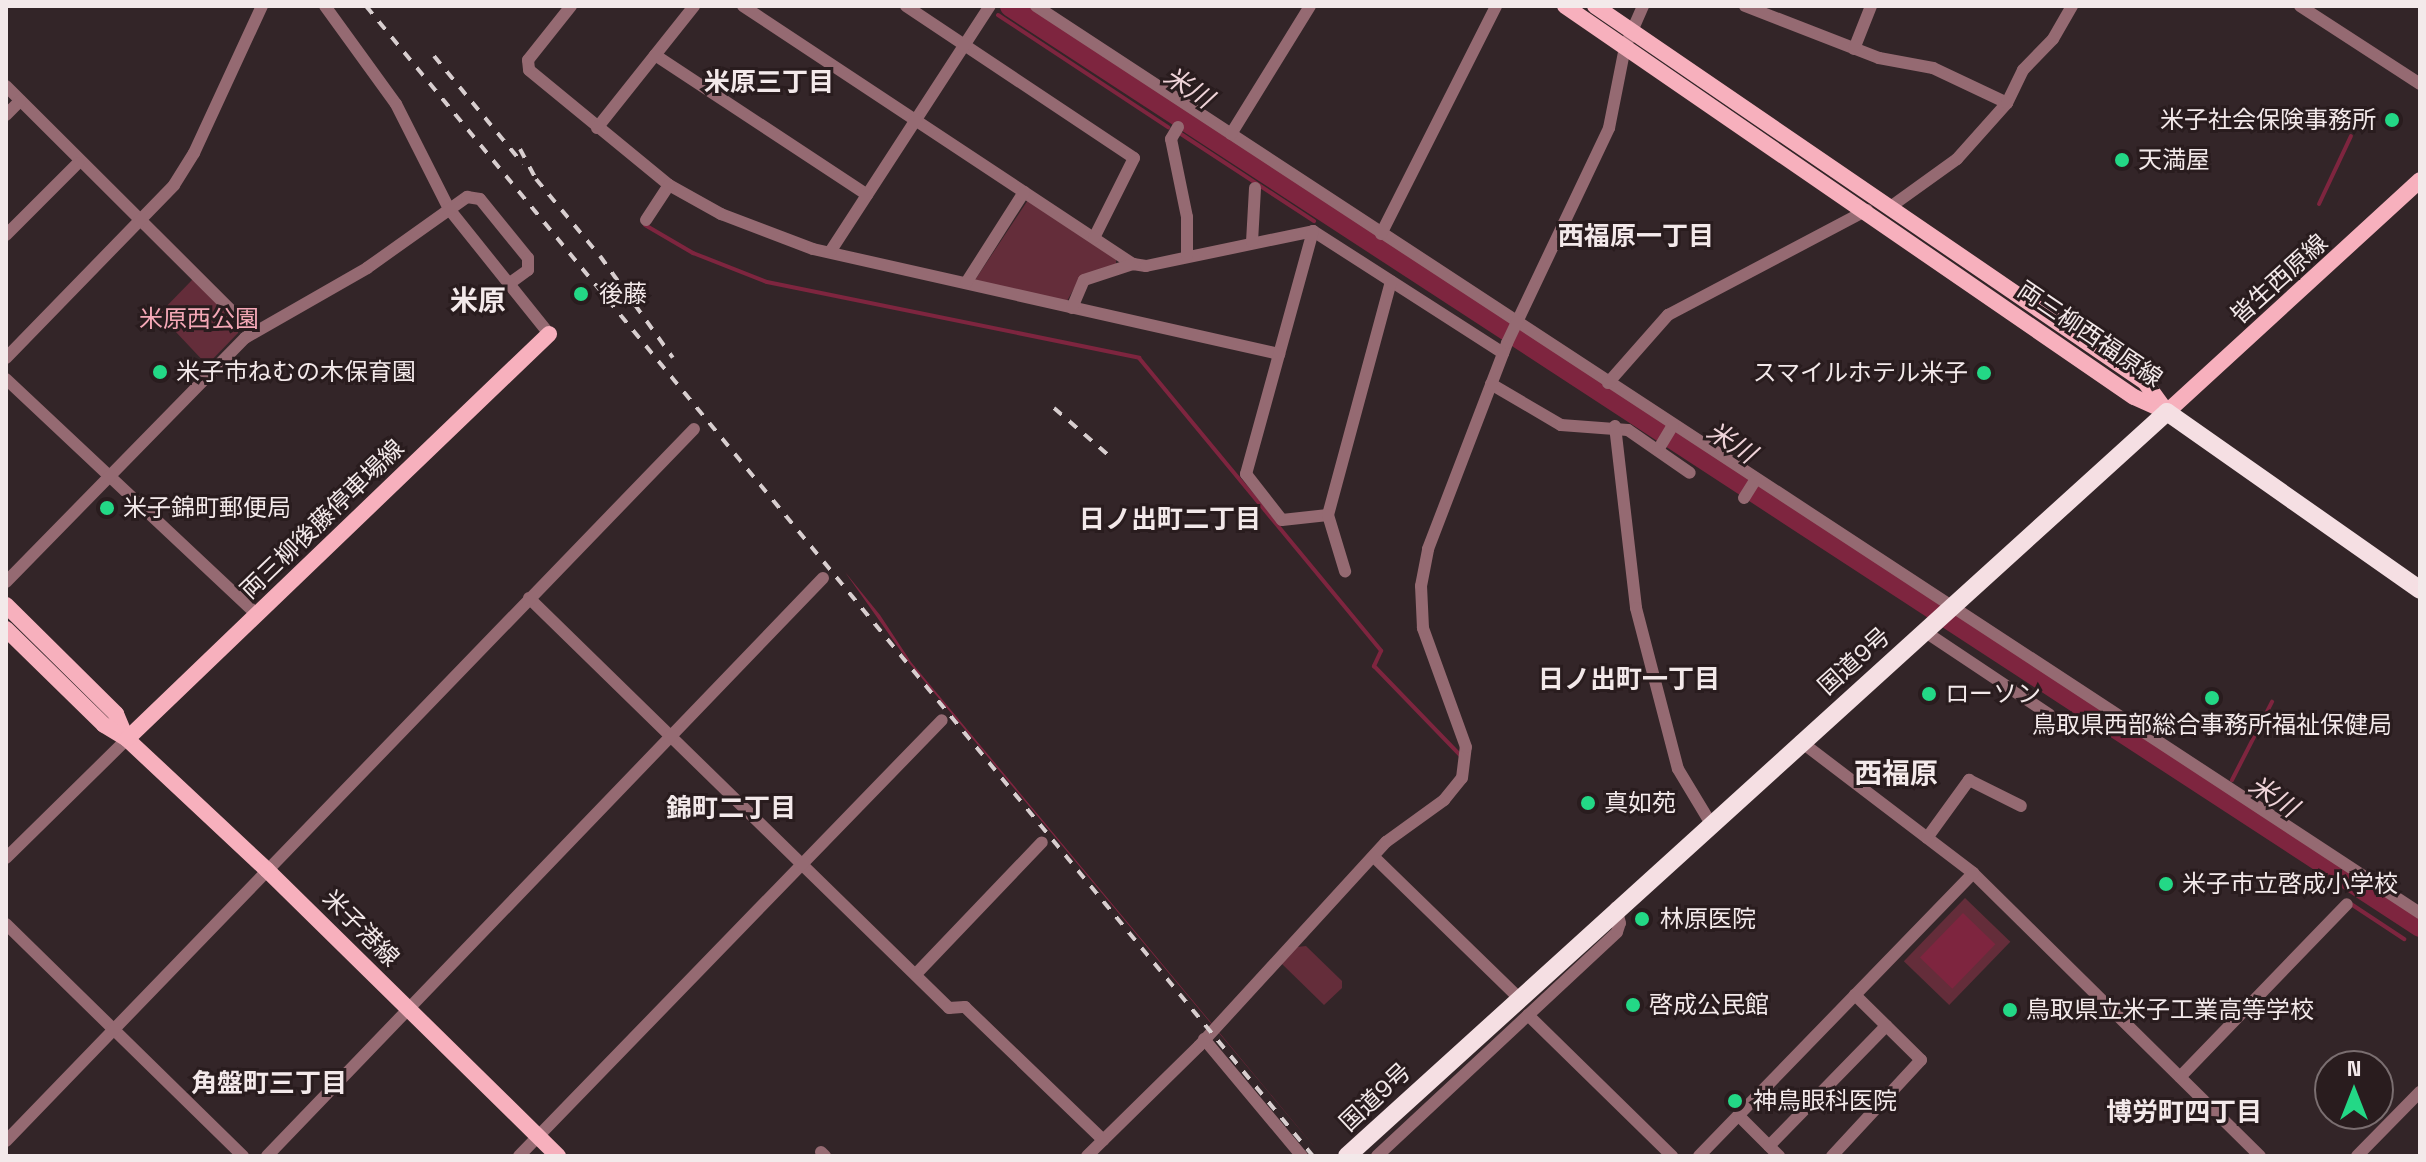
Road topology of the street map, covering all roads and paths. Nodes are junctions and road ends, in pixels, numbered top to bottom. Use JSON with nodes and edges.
{"nodes":[{"id":1,"x":262,"y":6,"type":"edge"},
{"id":2,"x":325,"y":6,"type":"edge"},
{"id":3,"x":571,"y":6,"type":"edge"},
{"id":4,"x":694,"y":6,"type":"edge"},
{"id":5,"x":743,"y":6,"type":"edge"},
{"id":6,"x":906,"y":6,"type":"edge"},
{"id":7,"x":990,"y":6,"type":"edge"},
{"id":8,"x":1036,"y":6,"type":"edge"},
{"id":9,"x":1310,"y":6,"type":"edge"},
{"id":10,"x":1496,"y":6,"type":"edge"},
{"id":11,"x":1565,"y":6,"type":"edge"},
{"id":12,"x":1595,"y":6,"type":"edge"},
{"id":13,"x":1643,"y":6,"type":"edge"},
{"id":14,"x":1745,"y":6,"type":"edge"},
{"id":15,"x":1871,"y":6,"type":"edge"},
{"id":16,"x":2072,"y":6,"type":"edge"},
{"id":17,"x":2300,"y":6,"type":"edge"},
{"id":18,"x":1631,"y":29,"type":"junction"},
{"id":19,"x":964,"y":44,"type":"junction"},
{"id":20,"x":1625,"y":47,"type":"junction"},
{"id":21,"x":1854,"y":49,"type":"junction"},
{"id":22,"x":655,"y":55,"type":"junction"},
{"id":23,"x":2420,"y":84,"type":"edge"},
{"id":24,"x":6,"y":86,"type":"edge"},
{"id":25,"x":20,"y":101,"type":"junction"},
{"id":26,"x":2007,"y":103,"type":"junction"},
{"id":27,"x":6,"y":115,"type":"edge"},
{"id":28,"x":915,"y":120,"type":"junction"},
{"id":29,"x":1178,"y":127,"type":"dead end"},
{"id":30,"x":597,"y":128,"type":"junction"},
{"id":31,"x":1231,"y":134,"type":"junction"},
{"id":32,"x":78,"y":163,"type":"junction"},
{"id":33,"x":2420,"y":180,"type":"edge"},
{"id":34,"x":669,"y":185,"type":"junction"},
{"id":35,"x":1255,"y":188,"type":"dead end"},
{"id":36,"x":1024,"y":192,"type":"junction"},
{"id":37,"x":867,"y":195,"type":"junction"},
{"id":38,"x":1893,"y":205,"type":"junction"},
{"id":39,"x":449,"y":209,"type":"junction"},
{"id":40,"x":1867,"y":210,"type":"junction"},
{"id":41,"x":139,"y":219,"type":"junction"},
{"id":42,"x":646,"y":220,"type":"dead end"},
{"id":43,"x":1313,"y":231,"type":"junction"},
{"id":44,"x":1381,"y":234,"type":"junction"},
{"id":45,"x":6,"y":235,"type":"edge"},
{"id":46,"x":1094,"y":238,"type":"junction"},
{"id":47,"x":1252,"y":242,"type":"junction"},
{"id":48,"x":830,"y":252,"type":"junction"},
{"id":49,"x":1187,"y":256,"type":"junction"},
{"id":50,"x":1133,"y":264,"type":"junction"},
{"id":51,"x":1391,"y":281,"type":"junction"},
{"id":52,"x":966,"y":283,"type":"junction"},
{"id":53,"x":509,"y":284,"type":"junction"},
{"id":54,"x":1072,"y":308,"type":"junction"},
{"id":55,"x":1517,"y":325,"type":"junction"},
{"id":56,"x":253,"y":332,"type":"junction"},
{"id":57,"x":549,"y":334,"type":"joint"},
{"id":58,"x":1506,"y":347,"type":"junction"},
{"id":59,"x":1279,"y":354,"type":"junction"},
{"id":60,"x":6,"y":358,"type":"edge"},
{"id":61,"x":6,"y":379,"type":"edge"},
{"id":62,"x":1608,"y":383,"type":"junction"},
{"id":63,"x":1491,"y":384,"type":"junction"},
{"id":64,"x":2167,"y":412,"type":"junction"},
{"id":65,"x":1615,"y":426,"type":"junction"},
{"id":66,"x":694,"y":429,"type":"dead end"},
{"id":67,"x":1666,"y":437,"type":"junction"},
{"id":68,"x":1690,"y":473,"type":"dead end"},
{"id":69,"x":109,"y":479,"type":"junction"},
{"id":70,"x":1328,"y":515,"type":"junction"},
{"id":71,"x":1345,"y":571,"type":"dead end"},
{"id":72,"x":823,"y":578,"type":"dead end"},
{"id":73,"x":6,"y":582,"type":"edge"},
{"id":74,"x":2420,"y":590,"type":"edge"},
{"id":75,"x":529,"y":598,"type":"junction"},
{"id":76,"x":6,"y":605,"type":"edge"},
{"id":77,"x":1950,"y":607,"type":"junction"},
{"id":78,"x":257,"y":615,"type":"junction"},
{"id":79,"x":1927,"y":628,"type":"junction"},
{"id":80,"x":6,"y":629,"type":"edge"},
{"id":81,"x":2050,"y":715,"type":"dead end"},
{"id":82,"x":942,"y":720,"type":"dead end"},
{"id":83,"x":668,"y":736,"type":"junction"},
{"id":84,"x":127,"y":739,"type":"junction"},
{"id":85,"x":1800,"y":741,"type":"junction"},
{"id":86,"x":2021,"y":806,"type":"dead end"},
{"id":87,"x":1710,"y":822,"type":"junction"},
{"id":88,"x":1927,"y":838,"type":"junction"},
{"id":89,"x":1042,"y":842,"type":"dead end"},
{"id":90,"x":1374,"y":857,"type":"junction"},
{"id":91,"x":6,"y":858,"type":"edge"},
{"id":92,"x":802,"y":864,"type":"junction"},
{"id":93,"x":267,"y":870,"type":"junction"},
{"id":94,"x":1973,"y":873,"type":"junction"},
{"id":95,"x":2347,"y":904,"type":"dead end"},
{"id":96,"x":1616,"y":908,"type":"junction"},
{"id":97,"x":2420,"y":913,"type":"edge"},
{"id":98,"x":6,"y":924,"type":"edge"},
{"id":99,"x":916,"y":974,"type":"junction"},
{"id":100,"x":1855,"y":995,"type":"junction"},
{"id":101,"x":1519,"y":998,"type":"junction"},
{"id":102,"x":407,"y":1007,"type":"junction"},
{"id":103,"x":1528,"y":1015,"type":"junction"},
{"id":104,"x":1886,"y":1026,"type":"junction"},
{"id":105,"x":113,"y":1030,"type":"junction"},
{"id":106,"x":1211,"y":1031,"type":"junction"},
{"id":107,"x":2180,"y":1077,"type":"junction"},
{"id":108,"x":2420,"y":1092,"type":"edge"},
{"id":109,"x":1739,"y":1116,"type":"junction"},
{"id":110,"x":539,"y":1136,"type":"junction"},
{"id":111,"x":6,"y":1141,"type":"edge"},
{"id":112,"x":1769,"y":1146,"type":"junction"},
{"id":113,"x":1097,"y":1150,"type":"edge"},
{"id":114,"x":243,"y":1156,"type":"edge"},
{"id":115,"x":267,"y":1156,"type":"edge"},
{"id":116,"x":519,"y":1156,"type":"edge"},
{"id":117,"x":558,"y":1156,"type":"edge"},
{"id":118,"x":1302,"y":1156,"type":"edge"},
{"id":119,"x":1347,"y":1156,"type":"edge"},
{"id":120,"x":1377,"y":1156,"type":"edge"},
{"id":121,"x":1672,"y":1156,"type":"edge"},
{"id":122,"x":1699,"y":1156,"type":"edge"},
{"id":123,"x":1779,"y":1156,"type":"edge"},
{"id":124,"x":1832,"y":1156,"type":"edge"},
{"id":125,"x":2260,"y":1156,"type":"edge"},
{"id":126,"x":2357,"y":1156,"type":"edge"}],
"edges":[{"from":1,"to":41,"type":"street"},
{"from":2,"to":39,"type":"street"},
{"from":3,"to":30,"type":"street"},
{"from":4,"to":22,"type":"street"},
{"from":5,"to":28,"type":"street"},
{"from":6,"to":19,"type":"street"},
{"from":7,"to":19,"type":"street"},
{"from":8,"to":31,"type":"street"},
{"from":9,"to":31,"type":"street"},
{"from":10,"to":44,"type":"street"},
{"from":11,"to":20,"type":"main road","name":"両三柳西福原線"},
{"from":12,"to":18,"type":"main road","name":"両三柳西福原線"},
{"from":13,"to":18,"type":"street"},
{"from":14,"to":21,"type":"street"},
{"from":15,"to":21,"type":"street"},
{"from":16,"to":26,"type":"street"},
{"from":17,"to":23,"type":"street"},
{"from":18,"to":20,"type":"street"},
{"from":18,"to":38,"type":"main road","name":"両三柳西福原線"},
{"from":19,"to":28,"type":"street"},
{"from":19,"to":46,"type":"street"},
{"from":20,"to":40,"type":"main road","name":"両三柳西福原線"},
{"from":20,"to":55,"type":"street"},
{"from":21,"to":26,"type":"street"},
{"from":22,"to":30,"type":"street"},
{"from":22,"to":37,"type":"street"},
{"from":24,"to":25,"type":"street"},
{"from":25,"to":27,"type":"street"},
{"from":25,"to":32,"type":"street"},
{"from":26,"to":38,"type":"street"},
{"from":28,"to":36,"type":"street"},
{"from":28,"to":37,"type":"street"},
{"from":29,"to":49,"type":"street"},
{"from":30,"to":34,"type":"street"},
{"from":31,"to":44,"type":"street"},
{"from":32,"to":41,"type":"street"},
{"from":32,"to":45,"type":"street"},
{"from":33,"to":64,"type":"main road","name":"皆生西原線"},
{"from":34,"to":42,"type":"street"},
{"from":34,"to":48,"type":"street"},
{"from":35,"to":47,"type":"street"},
{"from":36,"to":46,"type":"street"},
{"from":36,"to":52,"type":"street"},
{"from":37,"to":48,"type":"street"},
{"from":38,"to":64,"type":"main road","name":"両三柳西福原線"},
{"from":39,"to":53,"type":"street"},
{"from":39,"to":53,"type":"street"},
{"from":39,"to":56,"type":"street"},
{"from":40,"to":62,"type":"street"},
{"from":40,"to":64,"type":"main road","name":"両三柳西福原線"},
{"from":41,"to":56,"type":"street"},
{"from":41,"to":60,"type":"street"},
{"from":43,"to":47,"type":"street"},
{"from":43,"to":51,"type":"street"},
{"from":43,"to":59,"type":"street"},
{"from":44,"to":55,"type":"street"},
{"from":46,"to":50,"type":"street"},
{"from":47,"to":49,"type":"street"},
{"from":48,"to":52,"type":"street"},
{"from":49,"to":50,"type":"street"},
{"from":50,"to":54,"type":"street"},
{"from":51,"to":58,"type":"street"},
{"from":51,"to":70,"type":"street"},
{"from":52,"to":54,"type":"street"},
{"from":53,"to":57,"type":"street"},
{"from":54,"to":59,"type":"street"},
{"from":55,"to":58,"type":"street"},
{"from":55,"to":62,"type":"street"},
{"from":56,"to":69,"type":"street"},
{"from":57,"to":78,"type":"main road","name":"両三柳後藤停車場線"},
{"from":58,"to":63,"type":"street"},
{"from":59,"to":70,"type":"street"},
{"from":61,"to":69,"type":"street"},
{"from":62,"to":67,"type":"street"},
{"from":63,"to":65,"type":"street"},
{"from":63,"to":90,"type":"street"},
{"from":64,"to":74,"type":"highway"},
{"from":64,"to":77,"type":"highway","name":"国道9号"},
{"from":65,"to":67,"type":"street"},
{"from":65,"to":87,"type":"street"},
{"from":66,"to":75,"type":"street"},
{"from":67,"to":68,"type":"street"},
{"from":67,"to":77,"type":"street"},
{"from":69,"to":73,"type":"street"},
{"from":69,"to":78,"type":"street"},
{"from":70,"to":71,"type":"street"},
{"from":72,"to":83,"type":"street"},
{"from":75,"to":83,"type":"street"},
{"from":75,"to":93,"type":"street"},
{"from":76,"to":84,"type":"main road","name":"米子港線"},
{"from":77,"to":79,"type":"highway","name":"国道9号"},
{"from":77,"to":97,"type":"street"},
{"from":78,"to":84,"type":"main road","name":"両三柳後藤停車場線"},
{"from":79,"to":81,"type":"street"},
{"from":79,"to":85,"type":"highway","name":"国道9号"},
{"from":80,"to":84,"type":"main road","name":"米子港線"},
{"from":82,"to":92,"type":"street"},
{"from":83,"to":92,"type":"street"},
{"from":83,"to":102,"type":"street"},
{"from":84,"to":91,"type":"street"},
{"from":84,"to":93,"type":"main road","name":"米子港線"},
{"from":85,"to":87,"type":"highway","name":"国道9号"},
{"from":85,"to":88,"type":"street"},
{"from":86,"to":88,"type":"street"},
{"from":87,"to":96,"type":"highway","name":"国道9号"},
{"from":88,"to":94,"type":"street"},
{"from":89,"to":99,"type":"street"},
{"from":90,"to":101,"type":"street"},
{"from":90,"to":106,"type":"street"},
{"from":92,"to":99,"type":"street"},
{"from":92,"to":110,"type":"street"},
{"from":93,"to":102,"type":"main road","name":"米子港線"},
{"from":93,"to":105,"type":"street"},
{"from":94,"to":100,"type":"street"},
{"from":94,"to":107,"type":"street"},
{"from":95,"to":107,"type":"street"},
{"from":96,"to":101,"type":"highway","name":"国道9号"},
{"from":96,"to":103,"type":"street"},
{"from":98,"to":105,"type":"street"},
{"from":99,"to":113,"type":"street"},
{"from":100,"to":104,"type":"street"},
{"from":100,"to":109,"type":"street"},
{"from":101,"to":119,"type":"highway","name":"国道9号"},
{"from":102,"to":110,"type":"main road","name":"米子港線"},
{"from":102,"to":115,"type":"street"},
{"from":103,"to":120,"type":"street"},
{"from":103,"to":121,"type":"street"},
{"from":104,"to":112,"type":"street"},
{"from":104,"to":124,"type":"street"},
{"from":105,"to":111,"type":"street"},
{"from":105,"to":114,"type":"street"},
{"from":106,"to":113,"type":"street"},
{"from":106,"to":118,"type":"street"},
{"from":107,"to":125,"type":"street"},
{"from":108,"to":126,"type":"street"},
{"from":109,"to":112,"type":"street"},
{"from":109,"to":122,"type":"street"},
{"from":110,"to":116,"type":"street"},
{"from":110,"to":117,"type":"main road","name":"米子港線"},
{"from":112,"to":123,"type":"street"}]}
